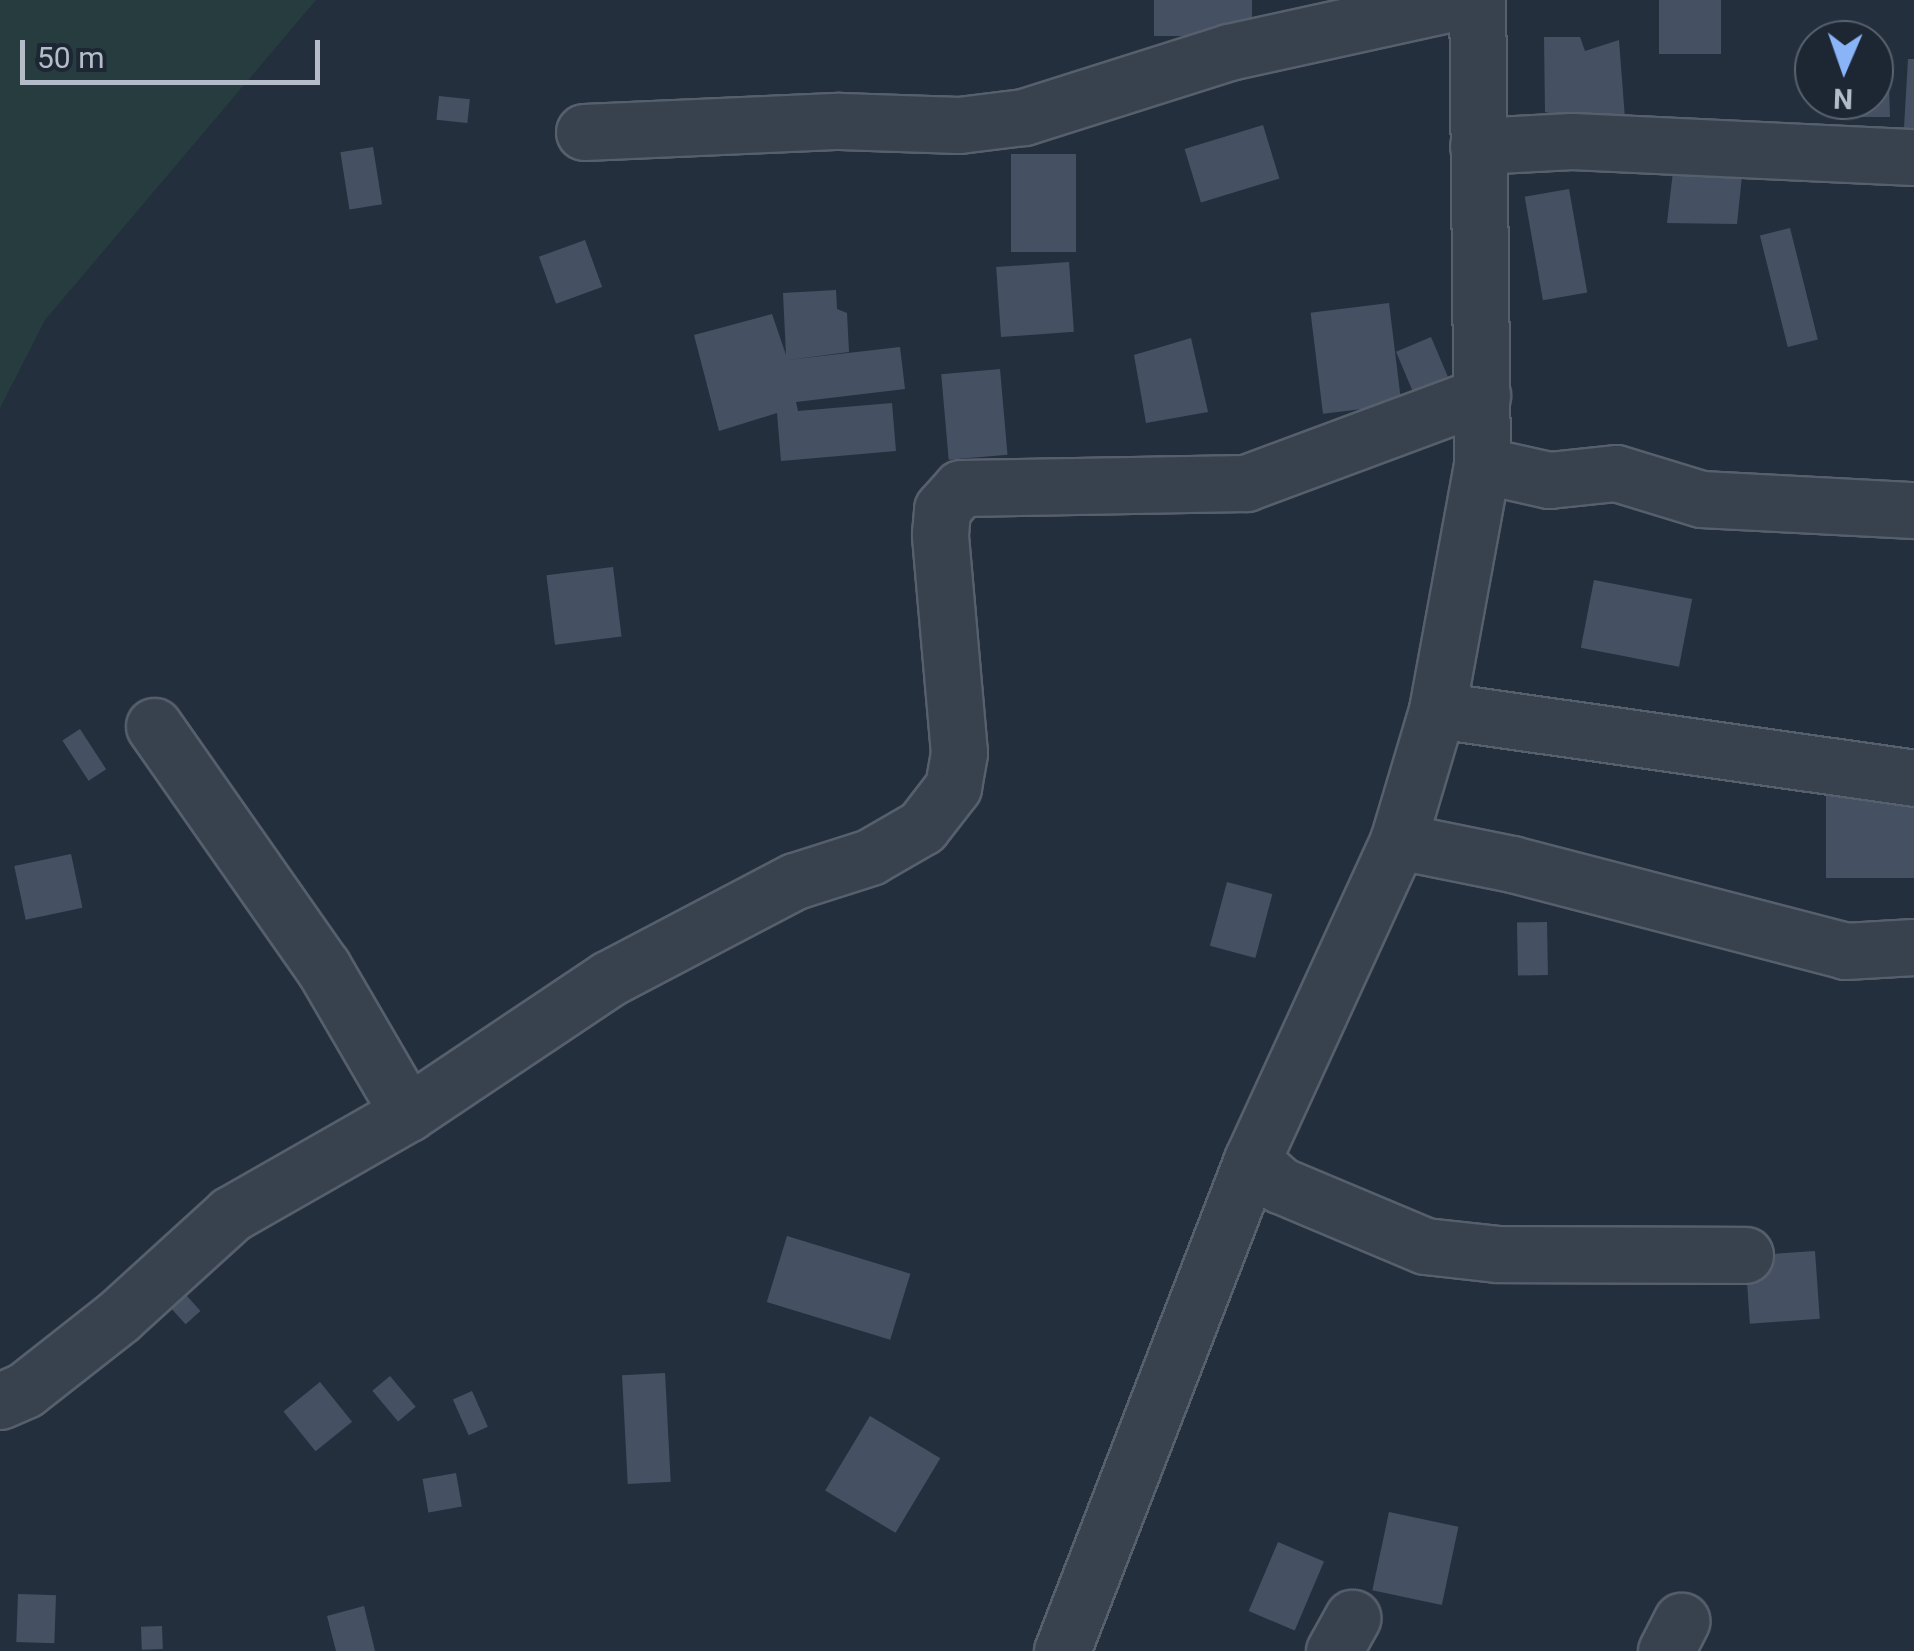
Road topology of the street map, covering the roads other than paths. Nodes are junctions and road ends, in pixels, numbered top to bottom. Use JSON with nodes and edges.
{"nodes":[{"id":1,"x":1465,"y":0,"type":"edge"},
{"id":2,"x":1477,"y":0,"type":"edge"},
{"id":3,"x":584,"y":132,"type":"dead end"},
{"id":4,"x":1478,"y":146,"type":"junction"},
{"id":5,"x":1914,"y":157,"type":"edge"},
{"id":6,"x":1482,"y":395,"type":"junction"},
{"id":7,"x":1482,"y":465,"type":"junction"},
{"id":8,"x":1914,"y":510,"type":"edge"},
{"id":9,"x":1437,"y":710,"type":"junction"},
{"id":10,"x":154,"y":726,"type":"dead end"},
{"id":11,"x":1914,"y":778,"type":"edge"},
{"id":12,"x":1398,"y":841,"type":"junction"},
{"id":13,"x":1914,"y":947,"type":"edge"},
{"id":14,"x":408,"y":1113,"type":"junction"},
{"id":15,"x":1252,"y":1160,"type":"junction"},
{"id":16,"x":1745,"y":1255,"type":"dead end"},
{"id":17,"x":0,"y":1402,"type":"edge"},
{"id":18,"x":1079,"y":1647,"type":"edge"}],
"edges":[{"from":1,"to":3,"type":"street"},
{"from":2,"to":4,"type":"street"},
{"from":4,"to":5,"type":"street"},
{"from":4,"to":6,"type":"street"},
{"from":6,"to":7,"type":"street"},
{"from":6,"to":14,"type":"street"},
{"from":7,"to":8,"type":"street"},
{"from":7,"to":9,"type":"street"},
{"from":9,"to":11,"type":"street"},
{"from":9,"to":12,"type":"street"},
{"from":10,"to":14,"type":"street"},
{"from":12,"to":13,"type":"street"},
{"from":12,"to":15,"type":"street"},
{"from":14,"to":17,"type":"street"},
{"from":15,"to":16,"type":"street"},
{"from":15,"to":18,"type":"street"}]}
